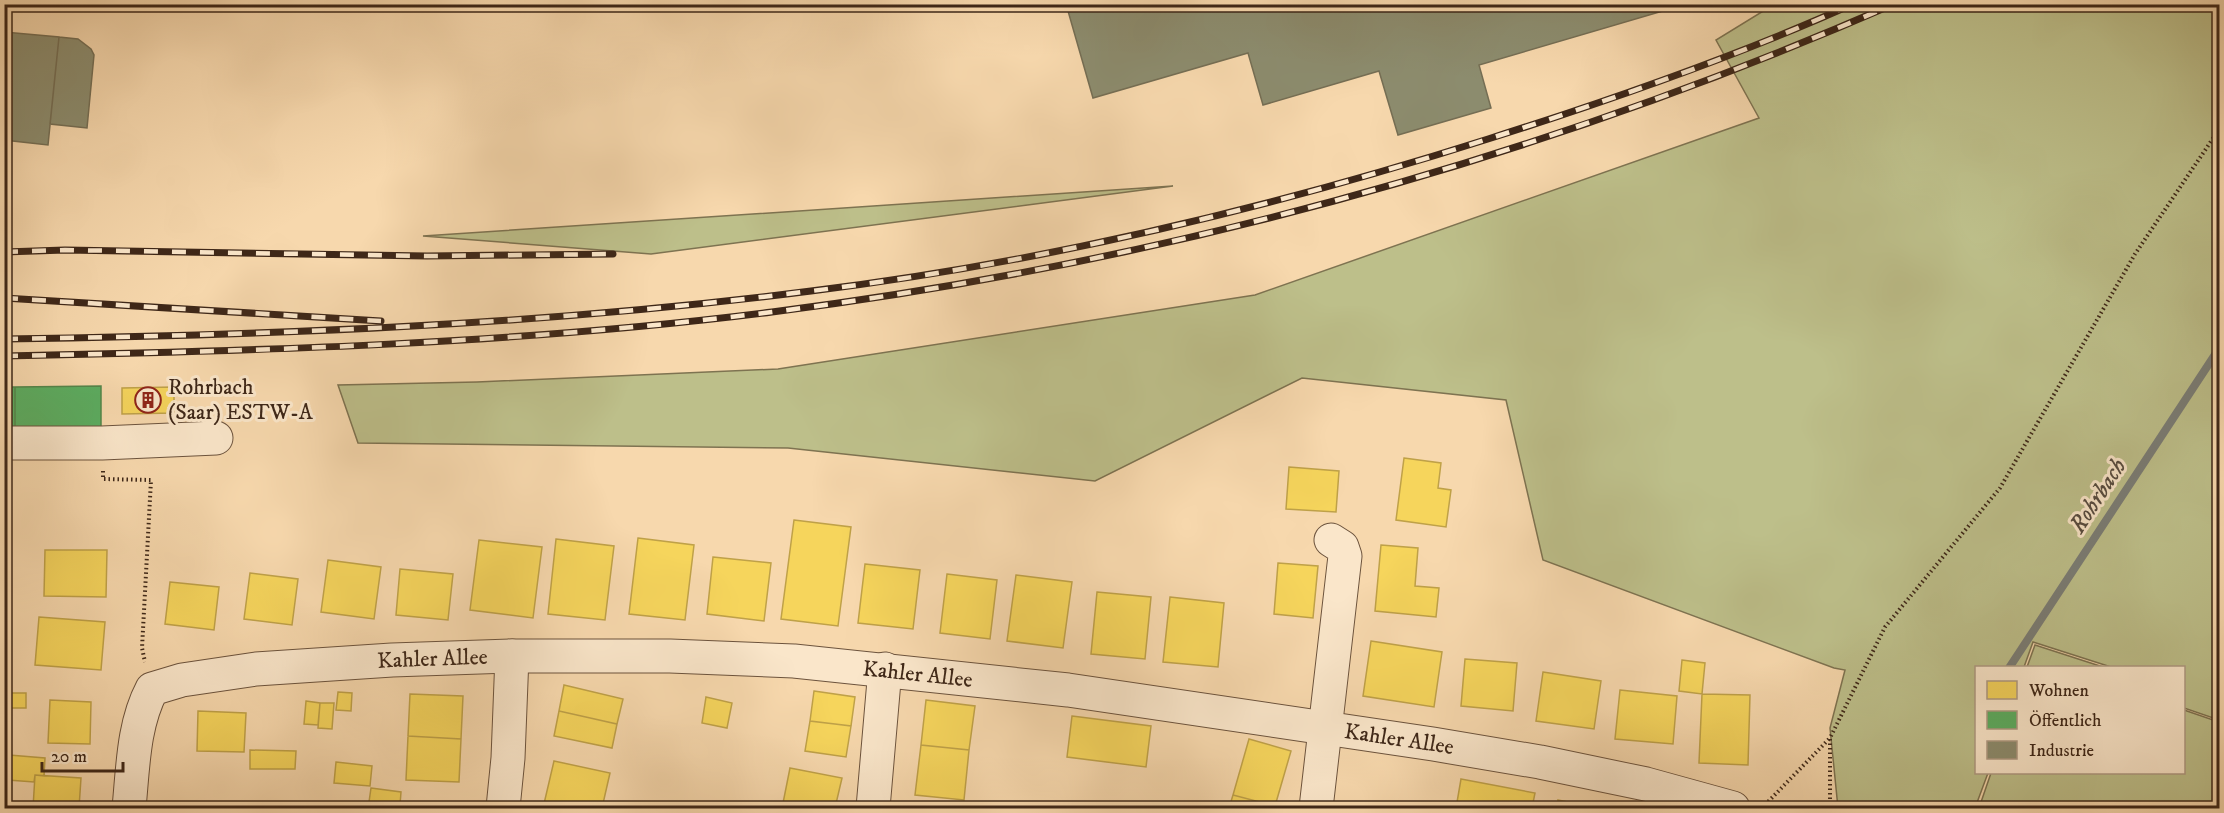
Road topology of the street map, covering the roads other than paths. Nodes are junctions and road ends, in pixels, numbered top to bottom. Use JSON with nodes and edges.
{"nodes":[{"id":1,"x":216,"y":438,"type":"dead end"},
{"id":2,"x":4,"y":443,"type":"edge"},
{"id":3,"x":1331,"y":540,"type":"dead end"},
{"id":4,"x":512,"y":656,"type":"junction"},
{"id":5,"x":885,"y":669,"type":"junction"},
{"id":6,"x":1325,"y":729,"type":"junction"},
{"id":7,"x":129,"y":808,"type":"edge"},
{"id":8,"x":503,"y":808,"type":"edge"},
{"id":9,"x":873,"y":808,"type":"edge"},
{"id":10,"x":1316,"y":808,"type":"edge"},
{"id":11,"x":1733,"y":808,"type":"edge"}],
"edges":[{"from":1,"to":2,"type":"street"},
{"from":3,"to":6,"type":"street"},
{"from":4,"to":5,"type":"street","name":"Kahler Allee"},
{"from":4,"to":7,"type":"street","name":"Kahler Allee"},
{"from":4,"to":8,"type":"street"},
{"from":5,"to":6,"type":"street","name":"Kahler Allee"},
{"from":5,"to":9,"type":"street"},
{"from":6,"to":10,"type":"street"},
{"from":6,"to":11,"type":"street","name":"Kahler Allee"}]}
